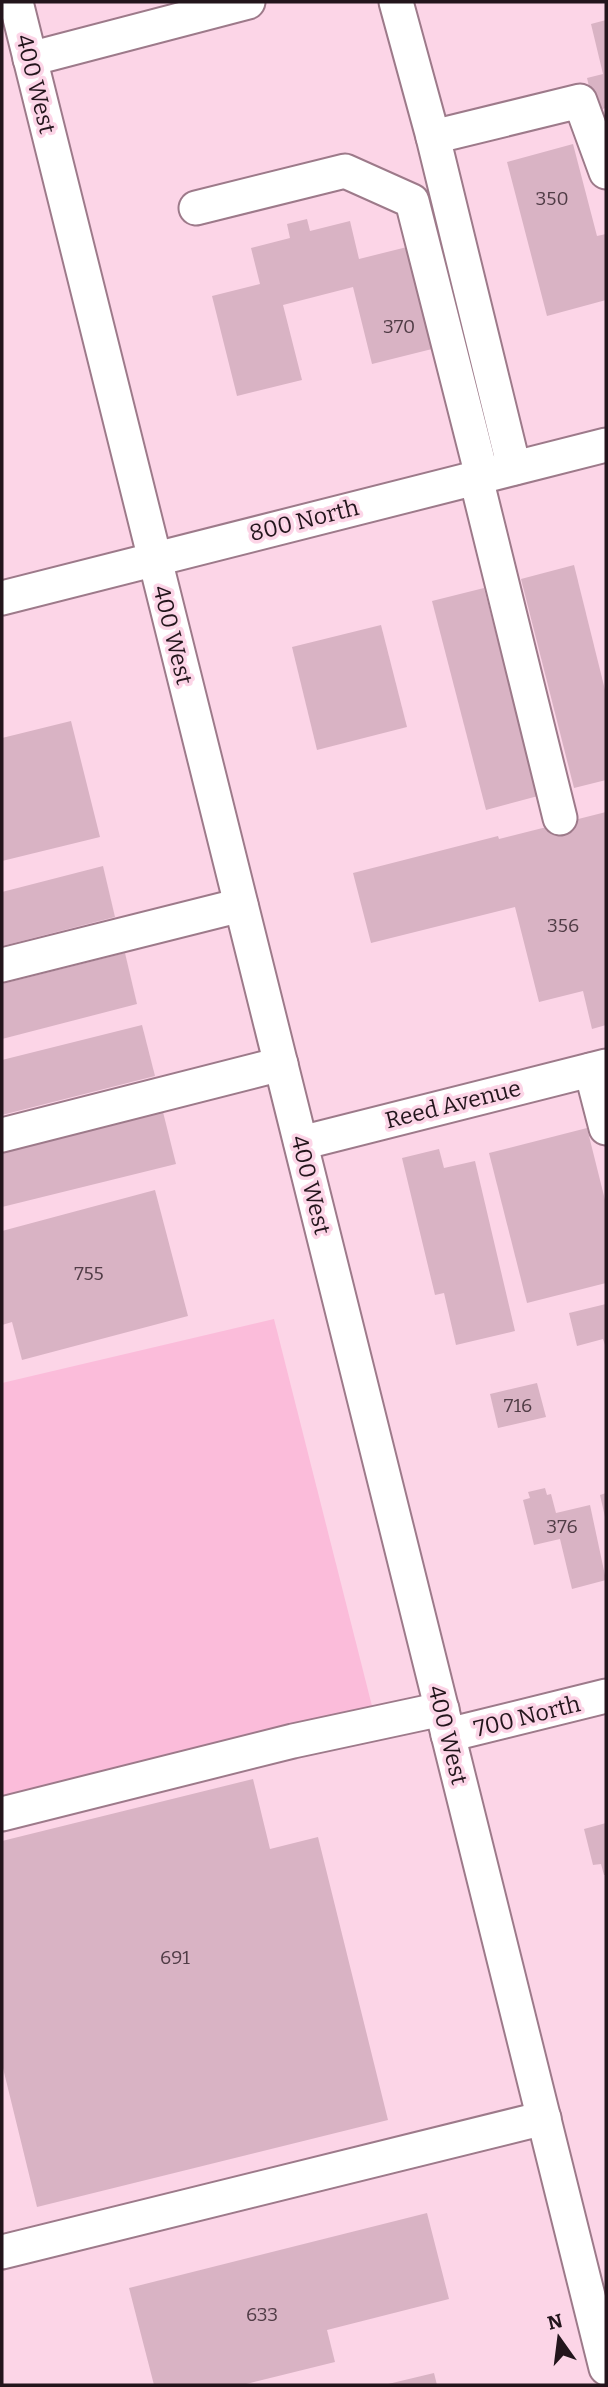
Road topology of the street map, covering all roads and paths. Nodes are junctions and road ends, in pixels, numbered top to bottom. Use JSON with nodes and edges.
{"nodes":[{"id":1,"x":16,"y":2,"type":"edge"},
{"id":2,"x":248,"y":2,"type":"edge"},
{"id":3,"x":396,"y":2,"type":"edge"},
{"id":4,"x":30,"y":59,"type":"junction"},
{"id":5,"x":433,"y":137,"type":"junction"},
{"id":6,"x":606,"y":172,"type":"edge"},
{"id":7,"x":196,"y":208,"type":"dead end"},
{"id":8,"x":606,"y":445,"type":"edge"},
{"id":9,"x":514,"y":468,"type":"junction"},
{"id":10,"x":479,"y":477,"type":"junction"},
{"id":11,"x":153,"y":559,"type":"junction"},
{"id":12,"x":2,"y":597,"type":"edge"},
{"id":13,"x":561,"y":818,"type":"dead end"},
{"id":14,"x":241,"y":905,"type":"junction"},
{"id":15,"x":2,"y":965,"type":"edge"},
{"id":16,"x":281,"y":1064,"type":"junction"},
{"id":17,"x":599,"y":1068,"type":"edge"},
{"id":18,"x":606,"y":1128,"type":"edge"},
{"id":19,"x":2,"y":1135,"type":"edge"},
{"id":20,"x":300,"y":1143,"type":"junction"},
{"id":21,"x":606,"y":1696,"type":"edge"},
{"id":22,"x":445,"y":1722,"type":"junction"},
{"id":23,"x":2,"y":1814,"type":"edge"},
{"id":24,"x":544,"y":2118,"type":"junction"},
{"id":25,"x":2,"y":2252,"type":"edge"},
{"id":26,"x":606,"y":2368,"type":"edge"}],
"edges":[{"from":1,"to":4,"type":"street","name":"400 West"},
{"from":2,"to":4,"type":"street"},
{"from":3,"to":5,"type":"street"},
{"from":4,"to":11,"type":"street","name":"400 West"},
{"from":5,"to":6,"type":"street"},
{"from":5,"to":9,"type":"street"},
{"from":7,"to":10,"type":"street"},
{"from":8,"to":9,"type":"street","name":"800 North"},
{"from":9,"to":10,"type":"street","name":"800 North"},
{"from":10,"to":11,"type":"street","name":"800 North"},
{"from":10,"to":13,"type":"street"},
{"from":11,"to":12,"type":"street","name":"800 North"},
{"from":11,"to":14,"type":"street","name":"400 West"},
{"from":14,"to":15,"type":"street"},
{"from":14,"to":16,"type":"street","name":"400 West"},
{"from":16,"to":19,"type":"street"},
{"from":16,"to":20,"type":"street","name":"400 West"},
{"from":17,"to":18,"type":"street"},
{"from":17,"to":20,"type":"street","name":"Reed Avenue"},
{"from":20,"to":22,"type":"street","name":"400 West"},
{"from":21,"to":22,"type":"street","name":"700 North"},
{"from":22,"to":23,"type":"street","name":"700 North"},
{"from":22,"to":24,"type":"street","name":"400 West"},
{"from":24,"to":25,"type":"street"},
{"from":24,"to":26,"type":"street","name":"400 West"}]}
